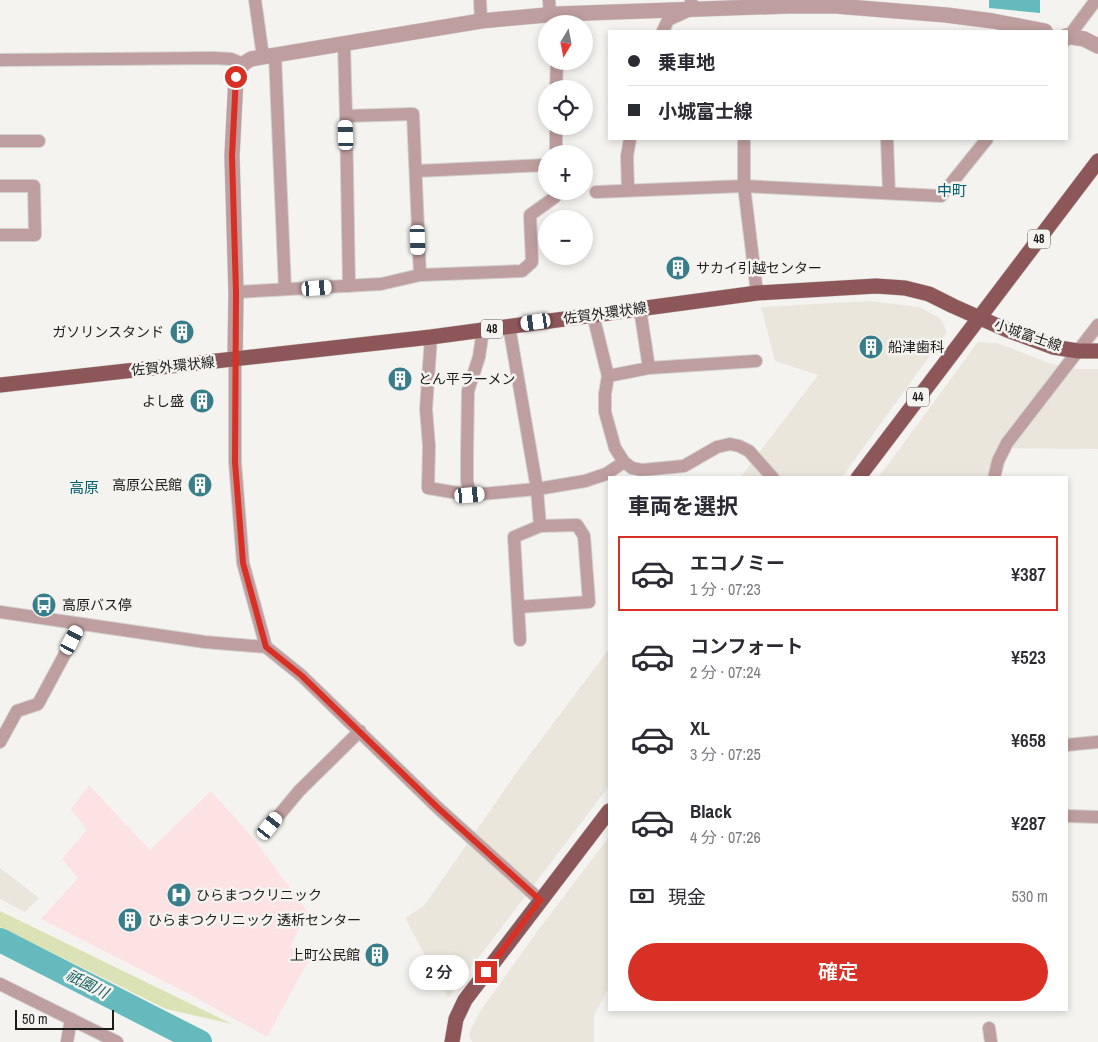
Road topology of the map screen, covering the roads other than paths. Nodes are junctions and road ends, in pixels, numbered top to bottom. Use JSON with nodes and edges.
{"nodes":[{"id":1,"x":255,"y":0,"type":"edge"},
{"id":2,"x":480,"y":0,"type":"edge"},
{"id":3,"x":1096,"y":0,"type":"edge"},
{"id":4,"x":788,"y":3,"type":"edge"},
{"id":5,"x":692,"y":5,"type":"edge"},
{"id":6,"x":624,"y":6,"type":"edge"},
{"id":7,"x":553,"y":13,"type":"edge"},
{"id":8,"x":481,"y":21,"type":"junction"},
{"id":9,"x":663,"y":30,"type":"edge"},
{"id":10,"x":1040,"y":30,"type":"edge"},
{"id":11,"x":1068,"y":36,"type":"edge"},
{"id":12,"x":1068,"y":37,"type":"edge"},
{"id":13,"x":344,"y":44,"type":"junction"},
{"id":14,"x":1098,"y":46,"type":"edge"},
{"id":15,"x":269,"y":56,"type":"junction"},
{"id":16,"x":0,"y":60,"type":"edge"},
{"id":17,"x":243,"y":64,"type":"junction"},
{"id":18,"x":346,"y":116,"type":"junction"},
{"id":19,"x":630,"y":140,"type":"edge"},
{"id":20,"x":744,"y":140,"type":"edge"},
{"id":21,"x":887,"y":140,"type":"edge"},
{"id":22,"x":986,"y":140,"type":"edge"},
{"id":23,"x":0,"y":141,"type":"edge"},
{"id":24,"x":39,"y":141,"type":"dead end"},
{"id":25,"x":1098,"y":161,"type":"edge"},
{"id":26,"x":538,"y":165,"type":"edge"},
{"id":27,"x":416,"y":171,"type":"junction"},
{"id":28,"x":0,"y":186,"type":"edge"},
{"id":29,"x":744,"y":186,"type":"junction"},
{"id":30,"x":628,"y":190,"type":"junction"},
{"id":31,"x":596,"y":192,"type":"dead end"},
{"id":32,"x":889,"y":193,"type":"junction"},
{"id":33,"x":551,"y":200,"type":"edge"},
{"id":34,"x":0,"y":235,"type":"edge"},
{"id":35,"x":420,"y":274,"type":"junction"},
{"id":36,"x":349,"y":286,"type":"junction"},
{"id":37,"x":285,"y":290,"type":"junction"},
{"id":38,"x":236,"y":292,"type":"junction"},
{"id":39,"x":757,"y":293,"type":"junction"},
{"id":40,"x":640,"y":309,"type":"junction"},
{"id":41,"x":593,"y":315,"type":"junction"},
{"id":42,"x":979,"y":317,"type":"junction"},
{"id":43,"x":1098,"y":325,"type":"edge"},
{"id":44,"x":509,"y":326,"type":"junction"},
{"id":45,"x":483,"y":330,"type":"junction"},
{"id":46,"x":431,"y":337,"type":"junction"},
{"id":47,"x":1078,"y":351,"type":"junction"},
{"id":48,"x":1098,"y":351,"type":"edge"},
{"id":49,"x":235,"y":360,"type":"junction"},
{"id":50,"x":756,"y":361,"type":"dead end"},
{"id":51,"x":649,"y":368,"type":"junction"},
{"id":52,"x":608,"y":376,"type":"junction"},
{"id":53,"x":0,"y":385,"type":"edge"},
{"id":54,"x":624,"y":462,"type":"junction"},
{"id":55,"x":771,"y":476,"type":"edge"},
{"id":56,"x":860,"y":476,"type":"edge"},
{"id":57,"x":994,"y":476,"type":"edge"},
{"id":58,"x":537,"y":489,"type":"junction"},
{"id":59,"x":470,"y":495,"type":"junction"},
{"id":60,"x":540,"y":526,"type":"junction"},
{"id":61,"x":518,"y":607,"type":"junction"},
{"id":62,"x":0,"y":612,"type":"edge"},
{"id":63,"x":81,"y":624,"type":"junction"},
{"id":64,"x":520,"y":640,"type":"dead end"},
{"id":65,"x":266,"y":647,"type":"junction"},
{"id":66,"x":360,"y":731,"type":"junction"},
{"id":67,"x":0,"y":742,"type":"edge"},
{"id":68,"x":1098,"y":742,"type":"edge"},
{"id":69,"x":1068,"y":745,"type":"edge"},
{"id":70,"x":608,"y":812,"type":"edge"},
{"id":71,"x":1068,"y":816,"type":"edge"},
{"id":72,"x":1098,"y":817,"type":"edge"},
{"id":73,"x":270,"y":826,"type":"dead end"},
{"id":74,"x":540,"y":900,"type":"junction"},
{"id":75,"x":0,"y":984,"type":"edge"},
{"id":76,"x":71,"y":1020,"type":"junction"},
{"id":77,"x":989,"y":1028,"type":"dead end"},
{"id":78,"x":68,"y":1042,"type":"edge"},
{"id":79,"x":117,"y":1042,"type":"edge"},
{"id":80,"x":452,"y":1042,"type":"edge"},
{"id":81,"x":991,"y":1042,"type":"edge"}],
"edges":[{"from":1,"to":15,"type":"street"},
{"from":2,"to":8,"type":"street"},
{"from":3,"to":11,"type":"street"},
{"from":4,"to":5,"type":"street"},
{"from":4,"to":10,"type":"street"},
{"from":5,"to":6,"type":"street"},
{"from":5,"to":9,"type":"street"},
{"from":6,"to":7,"type":"street"},
{"from":7,"to":8,"type":"street"},
{"from":8,"to":13,"type":"street"},
{"from":12,"to":14,"type":"street"},
{"from":13,"to":15,"type":"street"},
{"from":13,"to":18,"type":"street"},
{"from":15,"to":17,"type":"street"},
{"from":15,"to":37,"type":"street"},
{"from":16,"to":17,"type":"street"},
{"from":17,"to":38,"type":"street"},
{"from":18,"to":27,"type":"street"},
{"from":18,"to":36,"type":"street"},
{"from":19,"to":30,"type":"street"},
{"from":20,"to":29,"type":"street"},
{"from":21,"to":32,"type":"street"},
{"from":22,"to":32,"type":"street"},
{"from":23,"to":24,"type":"street"},
{"from":25,"to":42,"type":"main road","number":"48"},
{"from":26,"to":27,"type":"street"},
{"from":27,"to":35,"type":"street"},
{"from":28,"to":34,"type":"street"},
{"from":29,"to":30,"type":"street"},
{"from":29,"to":32,"type":"street"},
{"from":29,"to":39,"type":"street"},
{"from":30,"to":31,"type":"street"},
{"from":33,"to":35,"type":"street"},
{"from":35,"to":36,"type":"street"},
{"from":36,"to":37,"type":"street"},
{"from":37,"to":38,"type":"street"},
{"from":38,"to":49,"type":"street"},
{"from":39,"to":40,"type":"main road","name":"佐賀外環状線","number":"48"},
{"from":39,"to":42,"type":"main road","name":"佐賀外環状線","number":"48"},
{"from":40,"to":41,"type":"main road","name":"佐賀外環状線","number":"48"},
{"from":40,"to":51,"type":"street"},
{"from":41,"to":44,"type":"main road","name":"佐賀外環状線","number":"48"},
{"from":41,"to":52,"type":"street"},
{"from":42,"to":47,"type":"main road","name":"小城富士線"},
{"from":42,"to":56,"type":"main road","name":"小城富士線","number":"44"},
{"from":43,"to":47,"type":"street"},
{"from":44,"to":45,"type":"main road","name":"佐賀外環状線","number":"48"},
{"from":44,"to":58,"type":"street"},
{"from":45,"to":46,"type":"main road","name":"佐賀外環状線","number":"48"},
{"from":45,"to":59,"type":"street"},
{"from":46,"to":49,"type":"main road","name":"佐賀外環状線","number":"48"},
{"from":46,"to":59,"type":"street"},
{"from":47,"to":48,"type":"main road","name":"小城富士線"},
{"from":47,"to":57,"type":"street"},
{"from":49,"to":53,"type":"main road","name":"佐賀外環状線","number":"48"},
{"from":49,"to":65,"type":"street"},
{"from":50,"to":51,"type":"street"},
{"from":51,"to":52,"type":"street"},
{"from":52,"to":54,"type":"street"},
{"from":54,"to":55,"type":"street"},
{"from":54,"to":58,"type":"street"},
{"from":58,"to":59,"type":"street"},
{"from":58,"to":60,"type":"street"},
{"from":60,"to":61,"type":"street"},
{"from":60,"to":61,"type":"street"},
{"from":61,"to":64,"type":"street"},
{"from":62,"to":63,"type":"street"},
{"from":63,"to":65,"type":"street"},
{"from":63,"to":67,"type":"street"},
{"from":65,"to":66,"type":"street"},
{"from":66,"to":73,"type":"street"},
{"from":66,"to":74,"type":"street"},
{"from":68,"to":69,"type":"street"},
{"from":70,"to":74,"type":"main road"},
{"from":71,"to":72,"type":"street"},
{"from":74,"to":80,"type":"main road"},
{"from":75,"to":76,"type":"street"},
{"from":76,"to":78,"type":"street"},
{"from":76,"to":79,"type":"street"},
{"from":77,"to":81,"type":"street"}]}
